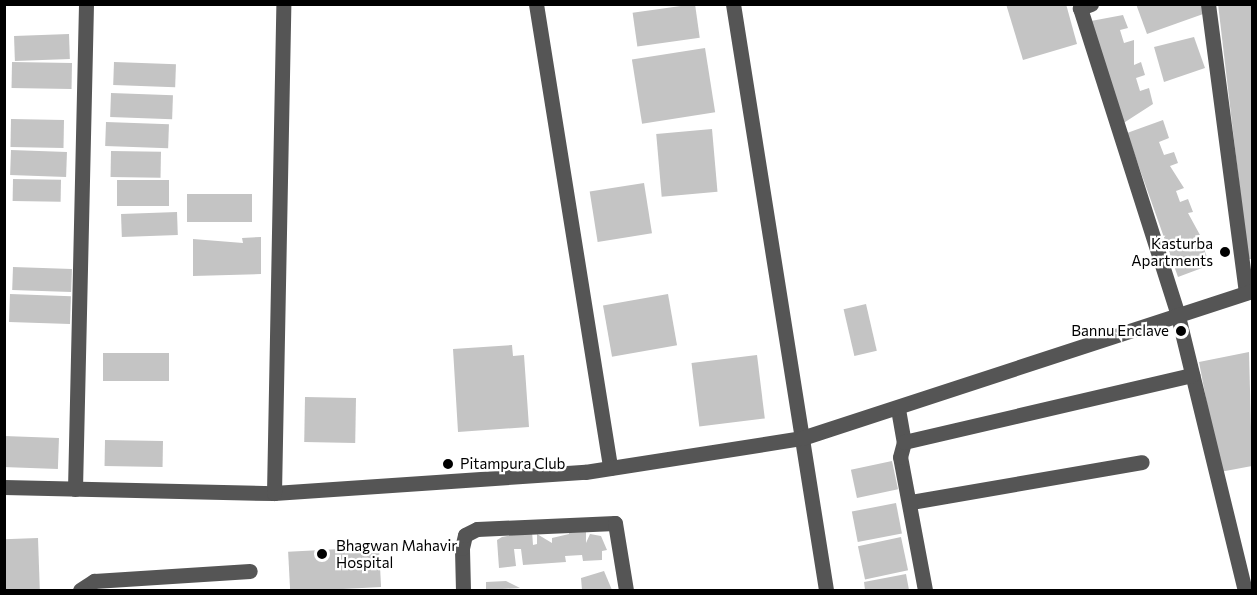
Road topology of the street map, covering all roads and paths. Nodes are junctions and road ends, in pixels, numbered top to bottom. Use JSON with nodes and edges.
{"nodes":[{"id":1,"x":86,"y":4,"type":"edge"},
{"id":2,"x":282,"y":4,"type":"edge"},
{"id":3,"x":536,"y":4,"type":"edge"},
{"id":4,"x":733,"y":4,"type":"edge"},
{"id":5,"x":1091,"y":4,"type":"edge"},
{"id":6,"x":1208,"y":4,"type":"edge"},
{"id":7,"x":1249,"y":292,"type":"edge"},
{"id":8,"x":1178,"y":316,"type":"junction"},
{"id":9,"x":1192,"y":375,"type":"junction"},
{"id":10,"x":898,"y":409,"type":"junction"},
{"id":11,"x":802,"y":438,"type":"junction"},
{"id":12,"x":904,"y":442,"type":"junction"},
{"id":13,"x":1142,"y":462,"type":"dead end"},
{"id":14,"x":610,"y":468,"type":"junction"},
{"id":15,"x":4,"y":487,"type":"edge"},
{"id":16,"x":75,"y":489,"type":"junction"},
{"id":17,"x":274,"y":493,"type":"junction"},
{"id":18,"x":911,"y":502,"type":"junction"},
{"id":19,"x":250,"y":571,"type":"dead end"},
{"id":20,"x":80,"y":591,"type":"edge"},
{"id":21,"x":463,"y":591,"type":"edge"},
{"id":22,"x":626,"y":591,"type":"edge"},
{"id":23,"x":826,"y":591,"type":"edge"},
{"id":24,"x":925,"y":591,"type":"edge"},
{"id":25,"x":1245,"y":591,"type":"edge"}],
"edges":[{"from":1,"to":16,"type":"street"},
{"from":2,"to":17,"type":"street"},
{"from":3,"to":14,"type":"street"},
{"from":4,"to":11,"type":"street"},
{"from":5,"to":8,"type":"street"},
{"from":6,"to":7,"type":"street"},
{"from":7,"to":8,"type":"street"},
{"from":8,"to":9,"type":"street"},
{"from":8,"to":10,"type":"street"},
{"from":9,"to":12,"type":"street"},
{"from":9,"to":25,"type":"street"},
{"from":10,"to":11,"type":"street"},
{"from":10,"to":12,"type":"street"},
{"from":11,"to":14,"type":"street"},
{"from":11,"to":23,"type":"street"},
{"from":12,"to":18,"type":"street"},
{"from":13,"to":18,"type":"street"},
{"from":14,"to":17,"type":"street"},
{"from":15,"to":16,"type":"street"},
{"from":16,"to":17,"type":"street"},
{"from":18,"to":24,"type":"street"},
{"from":19,"to":20,"type":"street"},
{"from":21,"to":22,"type":"street"}]}
